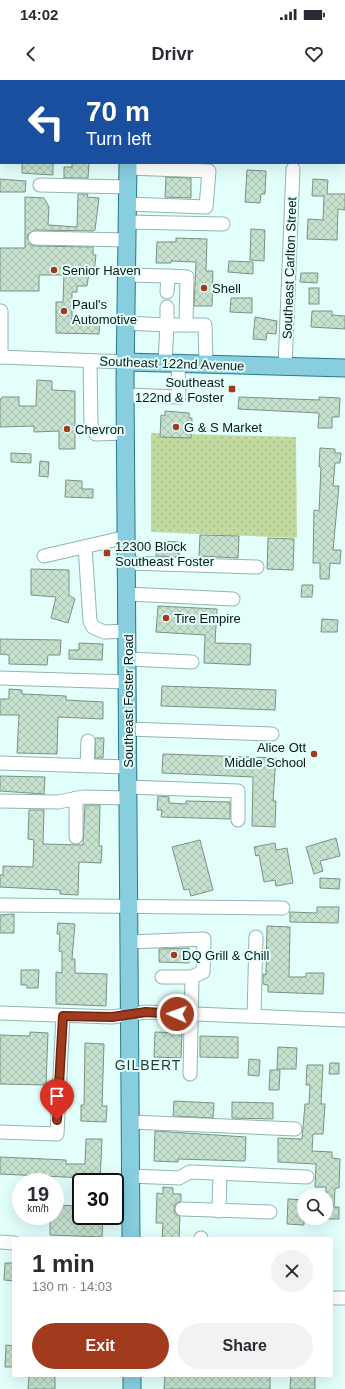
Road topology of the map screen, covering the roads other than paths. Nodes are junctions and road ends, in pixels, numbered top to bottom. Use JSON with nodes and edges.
{"nodes":[{"id":1,"x":128,"y":166,"type":"edge"},
{"id":2,"x":292,"y":169,"type":"dead end"},
{"id":3,"x":40,"y":185,"type":"dead end"},
{"id":4,"x":127,"y":195,"type":"junction"},
{"id":5,"x":127,"y":222,"type":"junction"},
{"id":6,"x":224,"y":224,"type":"dead end"},
{"id":7,"x":35,"y":238,"type":"dead end"},
{"id":8,"x":127,"y":240,"type":"junction"},
{"id":9,"x":126,"y":275,"type":"junction"},
{"id":10,"x":168,"y":276,"type":"junction"},
{"id":11,"x":167,"y":292,"type":"dead end"},
{"id":12,"x":167,"y":307,"type":"dead end"},
{"id":13,"x":1,"y":310,"type":"edge"},
{"id":14,"x":126,"y":323,"type":"junction"},
{"id":15,"x":167,"y":325,"type":"junction"},
{"id":16,"x":186,"y":325,"type":"junction"},
{"id":17,"x":0,"y":357,"type":"edge"},
{"id":18,"x":90,"y":361,"type":"junction"},
{"id":19,"x":125,"y":362,"type":"junction"},
{"id":20,"x":172,"y":364,"type":"junction"},
{"id":21,"x":206,"y":364,"type":"junction"},
{"id":22,"x":285,"y":367,"type":"junction"},
{"id":23,"x":345,"y":368,"type":"edge"},
{"id":24,"x":126,"y":395,"type":"junction"},
{"id":25,"x":126,"y":433,"type":"junction"},
{"id":26,"x":127,"y":537,"type":"junction"},
{"id":27,"x":85,"y":547,"type":"junction"},
{"id":28,"x":44,"y":556,"type":"dead end"},
{"id":29,"x":127,"y":563,"type":"junction"},
{"id":30,"x":257,"y":567,"type":"dead end"},
{"id":31,"x":127,"y":594,"type":"junction"},
{"id":32,"x":233,"y":599,"type":"dead end"},
{"id":33,"x":127,"y":631,"type":"junction"},
{"id":34,"x":128,"y":659,"type":"junction"},
{"id":35,"x":192,"y":662,"type":"dead end"},
{"id":36,"x":0,"y":678,"type":"edge"},
{"id":37,"x":128,"y":682,"type":"junction"},
{"id":38,"x":128,"y":730,"type":"junction"},
{"id":39,"x":272,"y":734,"type":"dead end"},
{"id":40,"x":88,"y":741,"type":"dead end"},
{"id":41,"x":0,"y":763,"type":"edge"},
{"id":42,"x":87,"y":766,"type":"junction"},
{"id":43,"x":128,"y":767,"type":"junction"},
{"id":44,"x":128,"y":793,"type":"junction"},
{"id":45,"x":76,"y":798,"type":"junction"},
{"id":46,"x":0,"y":801,"type":"edge"},
{"id":47,"x":238,"y":820,"type":"dead end"},
{"id":48,"x":76,"y":837,"type":"dead end"},
{"id":49,"x":0,"y":905,"type":"edge"},
{"id":50,"x":128,"y":907,"type":"junction"},
{"id":51,"x":283,"y":908,"type":"dead end"},
{"id":52,"x":256,"y":936,"type":"dead end"},
{"id":53,"x":128,"y":942,"type":"junction"},
{"id":54,"x":162,"y":977,"type":"dead end"},
{"id":55,"x":192,"y":977,"type":"junction"},
{"id":56,"x":0,"y":1013,"type":"edge"},
{"id":57,"x":192,"y":1014,"type":"junction"},
{"id":58,"x":128,"y":1015,"type":"junction"},
{"id":59,"x":63,"y":1016,"type":"junction"},
{"id":60,"x":254,"y":1016,"type":"junction"},
{"id":61,"x":345,"y":1020,"type":"edge"},
{"id":62,"x":190,"y":1074,"type":"dead end"},
{"id":63,"x":130,"y":1122,"type":"junction"},
{"id":64,"x":295,"y":1129,"type":"dead end"},
{"id":65,"x":0,"y":1132,"type":"edge"},
{"id":66,"x":220,"y":1173,"type":"junction"},
{"id":67,"x":130,"y":1176,"type":"junction"},
{"id":68,"x":307,"y":1177,"type":"dead end"},
{"id":69,"x":182,"y":1210,"type":"dead end"},
{"id":70,"x":219,"y":1210,"type":"junction"},
{"id":71,"x":270,"y":1212,"type":"dead end"},
{"id":72,"x":131,"y":1237,"type":"edge"},
{"id":73,"x":0,"y":1242,"type":"edge"},
{"id":74,"x":12,"y":1243,"type":"edge"},
{"id":75,"x":333,"y":1298,"type":"edge"},
{"id":76,"x":345,"y":1298,"type":"edge"},
{"id":77,"x":132,"y":1377,"type":"edge"},
{"id":78,"x":132,"y":1389,"type":"edge"}],
"edges":[{"from":1,"to":4,"type":"main road","name":"Southeast Foster Road"},
{"from":1,"to":4,"type":"street"},
{"from":2,"to":22,"type":"street","name":"Southeast Carlton Street"},
{"from":3,"to":4,"type":"street"},
{"from":4,"to":5,"type":"main road","name":"Southeast Foster Road"},
{"from":5,"to":6,"type":"street"},
{"from":5,"to":8,"type":"main road","name":"Southeast Foster Road"},
{"from":7,"to":8,"type":"street"},
{"from":8,"to":9,"type":"main road","name":"Southeast Foster Road"},
{"from":9,"to":10,"type":"street"},
{"from":9,"to":14,"type":"main road","name":"Southeast Foster Road"},
{"from":10,"to":11,"type":"street"},
{"from":10,"to":16,"type":"street"},
{"from":12,"to":15,"type":"street"},
{"from":13,"to":17,"type":"street"},
{"from":14,"to":15,"type":"street"},
{"from":14,"to":19,"type":"main road","name":"Southeast Foster Road"},
{"from":15,"to":16,"type":"street"},
{"from":15,"to":20,"type":"street"},
{"from":16,"to":21,"type":"street"},
{"from":17,"to":18,"type":"street","name":"Southeast 122nd Avenue"},
{"from":18,"to":19,"type":"street","name":"Southeast 122nd Avenue"},
{"from":18,"to":25,"type":"street"},
{"from":19,"to":20,"type":"main road","name":"Southeast 122nd Avenue"},
{"from":19,"to":24,"type":"main road","name":"Southeast Foster Road"},
{"from":20,"to":21,"type":"main road","name":"Southeast 122nd Avenue"},
{"from":20,"to":24,"type":"street"},
{"from":21,"to":22,"type":"main road","name":"Southeast 122nd Avenue"},
{"from":22,"to":23,"type":"main road","name":"Southeast 122nd Avenue"},
{"from":24,"to":25,"type":"main road","name":"Southeast Foster Road"},
{"from":25,"to":26,"type":"main road","name":"Southeast Foster Road"},
{"from":26,"to":27,"type":"street"},
{"from":26,"to":29,"type":"main road","name":"Southeast Foster Road"},
{"from":27,"to":28,"type":"street"},
{"from":27,"to":33,"type":"street"},
{"from":29,"to":30,"type":"street"},
{"from":29,"to":31,"type":"main road","name":"Southeast Foster Road"},
{"from":31,"to":32,"type":"street"},
{"from":31,"to":33,"type":"main road","name":"Southeast Foster Road"},
{"from":33,"to":34,"type":"main road","name":"Southeast Foster Road"},
{"from":34,"to":35,"type":"street"},
{"from":34,"to":37,"type":"main road","name":"Southeast Foster Road"},
{"from":36,"to":37,"type":"street"},
{"from":37,"to":38,"type":"main road","name":"Southeast Foster Road"},
{"from":38,"to":39,"type":"street"},
{"from":38,"to":43,"type":"main road","name":"Southeast Foster Road"},
{"from":40,"to":42,"type":"street"},
{"from":41,"to":42,"type":"street"},
{"from":42,"to":43,"type":"street"},
{"from":43,"to":44,"type":"main road","name":"Southeast Foster Road"},
{"from":44,"to":45,"type":"street"},
{"from":44,"to":47,"type":"street"},
{"from":44,"to":50,"type":"main road","name":"Southeast Foster Road"},
{"from":45,"to":46,"type":"street"},
{"from":45,"to":48,"type":"street"},
{"from":49,"to":50,"type":"street"},
{"from":50,"to":51,"type":"street"},
{"from":50,"to":53,"type":"main road","name":"Southeast Foster Road"},
{"from":52,"to":60,"type":"street"},
{"from":53,"to":55,"type":"street"},
{"from":53,"to":58,"type":"main road","name":"Southeast Foster Road"},
{"from":54,"to":55,"type":"street"},
{"from":55,"to":57,"type":"street"},
{"from":56,"to":59,"type":"street"},
{"from":57,"to":58,"type":"street"},
{"from":57,"to":60,"type":"street"},
{"from":57,"to":62,"type":"street"},
{"from":58,"to":59,"type":"street"},
{"from":58,"to":63,"type":"main road","name":"Southeast Foster Road"},
{"from":59,"to":65,"type":"street"},
{"from":60,"to":61,"type":"street"},
{"from":63,"to":64,"type":"street"},
{"from":63,"to":67,"type":"main road","name":"Southeast Foster Road"},
{"from":66,"to":67,"type":"street"},
{"from":66,"to":68,"type":"street"},
{"from":66,"to":70,"type":"street"},
{"from":67,"to":72,"type":"main road","name":"Southeast Foster Road"},
{"from":69,"to":70,"type":"street"},
{"from":70,"to":71,"type":"street"},
{"from":73,"to":74,"type":"street"},
{"from":75,"to":76,"type":"street"},
{"from":77,"to":78,"type":"main road"}]}
